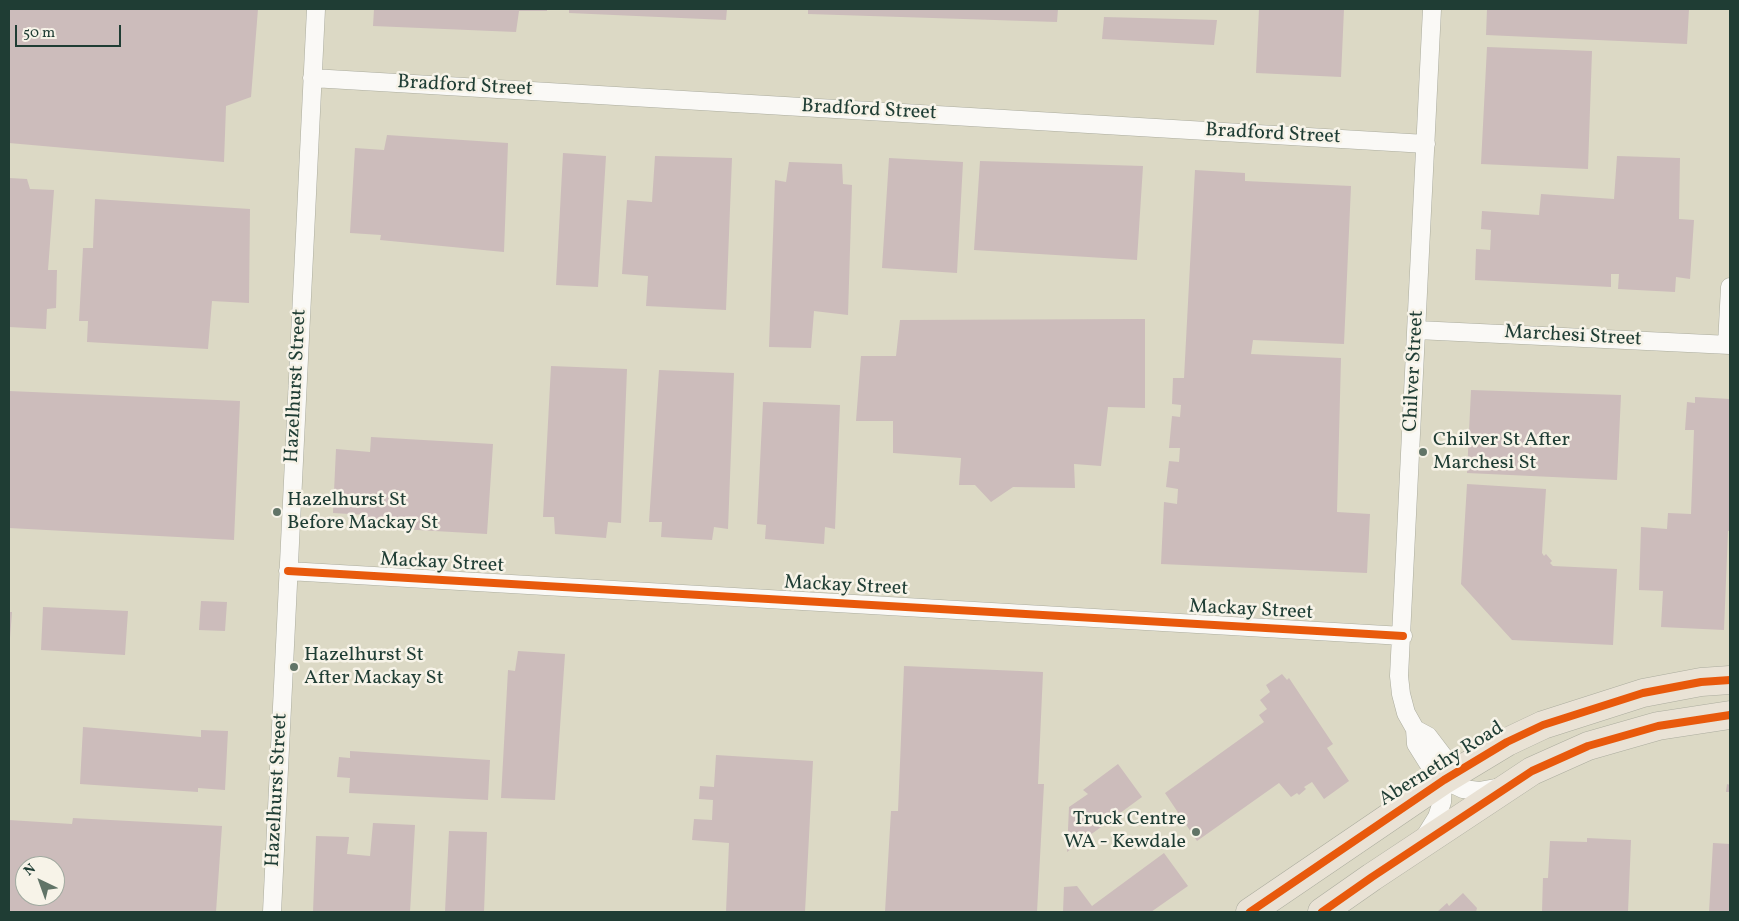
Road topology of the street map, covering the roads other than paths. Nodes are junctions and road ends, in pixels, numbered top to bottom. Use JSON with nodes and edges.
{"nodes":[{"id":1,"x":316,"y":9,"type":"edge"},
{"id":2,"x":1432,"y":9,"type":"edge"},
{"id":3,"x":312,"y":78,"type":"junction"},
{"id":4,"x":1426,"y":144,"type":"junction"},
{"id":5,"x":1730,"y":287,"type":"edge"},
{"id":6,"x":1417,"y":330,"type":"junction"},
{"id":7,"x":1729,"y":345,"type":"edge"},
{"id":8,"x":288,"y":572,"type":"junction"},
{"id":9,"x":1402,"y":636,"type":"junction"},
{"id":10,"x":1730,"y":680,"type":"edge"},
{"id":11,"x":1730,"y":715,"type":"edge"},
{"id":12,"x":1444,"y":780,"type":"junction"},
{"id":13,"x":1507,"y":787,"type":"junction"},
{"id":14,"x":1418,"y":847,"type":"junction"},
{"id":15,"x":1314,"y":867,"type":"junction"},
{"id":16,"x":1372,"y":876,"type":"junction"},
{"id":17,"x":272,"y":912,"type":"edge"},
{"id":18,"x":1250,"y":912,"type":"edge"},
{"id":19,"x":1322,"y":912,"type":"edge"}],
"edges":[{"from":1,"to":3,"type":"street","name":"Hazelhurst Street"},
{"from":2,"to":4,"type":"street","name":"Chilver Street"},
{"from":3,"to":4,"type":"street","name":"Bradford Street"},
{"from":3,"to":8,"type":"street","name":"Hazelhurst Street"},
{"from":4,"to":6,"type":"street","name":"Chilver Street"},
{"from":5,"to":7,"type":"street"},
{"from":6,"to":7,"type":"street","name":"Marchesi Street"},
{"from":6,"to":9,"type":"street","name":"Chilver Street"},
{"from":8,"to":9,"type":"street","name":"Mackay Street"},
{"from":8,"to":17,"type":"street","name":"Hazelhurst Street"},
{"from":9,"to":12,"type":"street","name":"Chilver Street"},
{"from":10,"to":12,"type":"main road","name":"Abernethy Road"},
{"from":11,"to":13,"type":"main road"},
{"from":12,"to":13,"type":"street"},
{"from":12,"to":14,"type":"street","name":"Chilver Street"},
{"from":12,"to":15,"type":"main road","name":"Abernethy Road"},
{"from":13,"to":14,"type":"main road"},
{"from":14,"to":16,"type":"main road"},
{"from":15,"to":16,"type":"main road"},
{"from":15,"to":18,"type":"main road","name":"Abernethy Road"},
{"from":16,"to":19,"type":"main road"}]}
